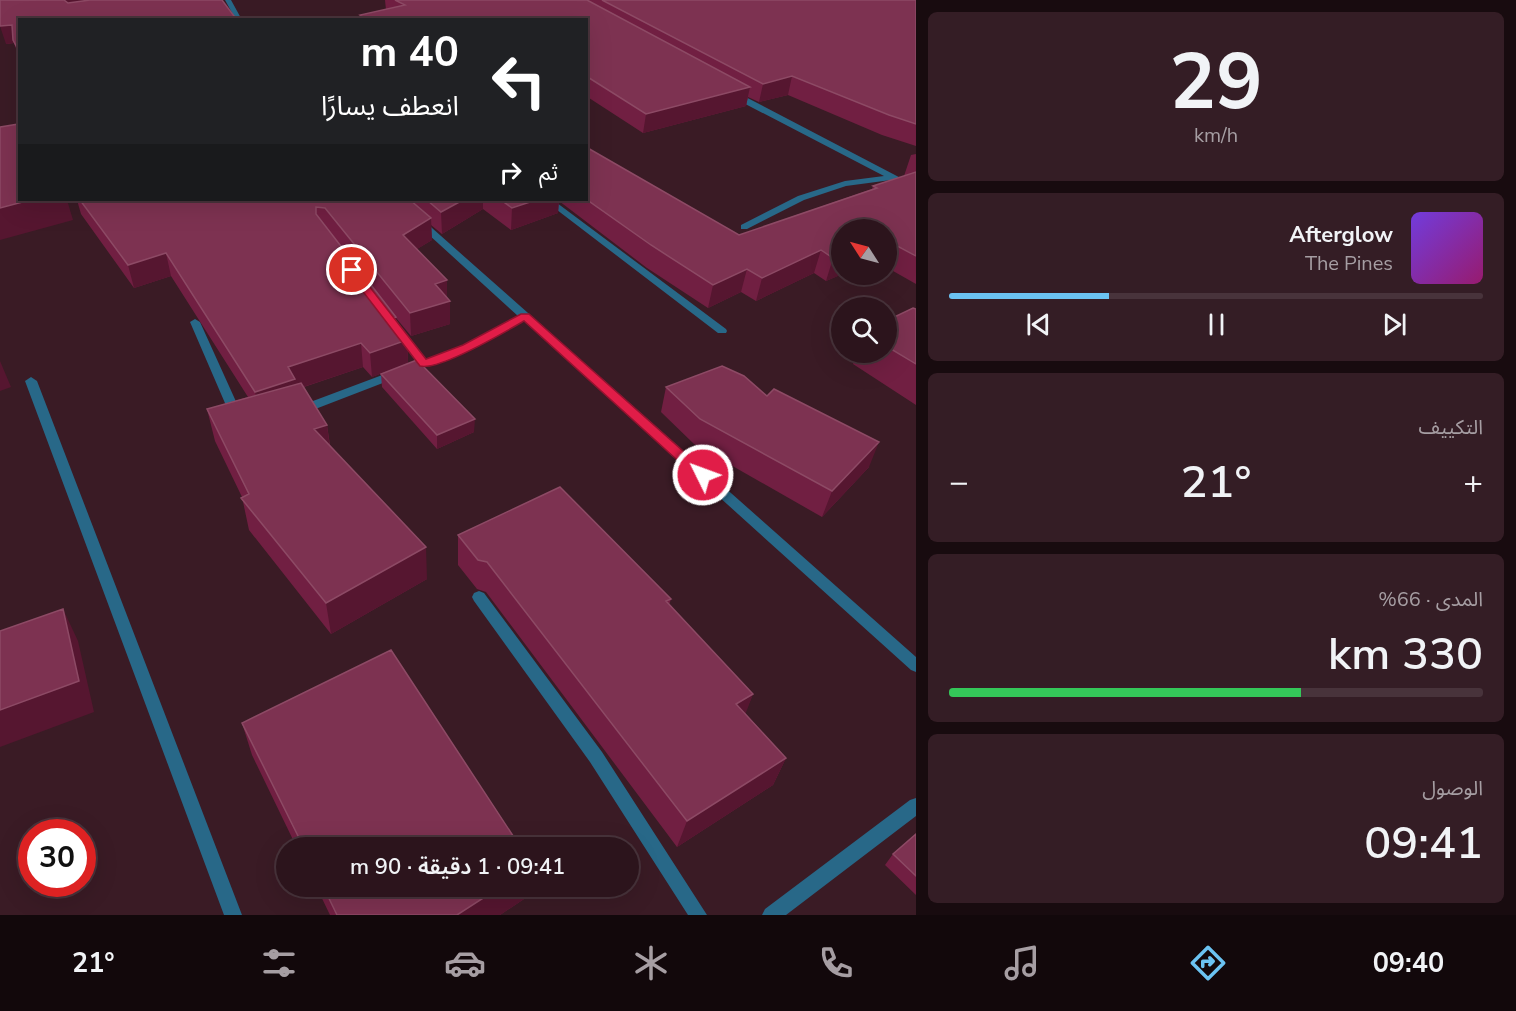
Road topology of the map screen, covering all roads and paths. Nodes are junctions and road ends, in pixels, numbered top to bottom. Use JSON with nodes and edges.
{"nodes":[{"id":1,"x":228,"y":0,"type":"edge"},
{"id":2,"x":238,"y":18,"type":"edge"},
{"id":3,"x":726,"y":90,"type":"edge"},
{"id":4,"x":892,"y":177,"type":"junction"},
{"id":5,"x":916,"y":189,"type":"edge"},
{"id":6,"x":549,"y":201,"type":"edge"},
{"id":7,"x":412,"y":215,"type":"edge"},
{"id":8,"x":744,"y":227,"type":"dead end"},
{"id":9,"x":381,"y":308,"type":"edge"},
{"id":10,"x":525,"y":316,"type":"junction"},
{"id":11,"x":195,"y":322,"type":"edge"},
{"id":12,"x":722,"y":331,"type":"dead end"},
{"id":13,"x":424,"y":364,"type":"junction"},
{"id":14,"x":31,"y":381,"type":"dead end"},
{"id":15,"x":292,"y":413,"type":"edge"},
{"id":16,"x":242,"y":428,"type":"edge"},
{"id":17,"x":479,"y":597,"type":"dead end"},
{"id":18,"x":916,"y":666,"type":"edge"},
{"id":19,"x":916,"y":806,"type":"edge"},
{"id":20,"x":232,"y":915,"type":"edge"},
{"id":21,"x":698,"y":915,"type":"edge"},
{"id":22,"x":771,"y":915,"type":"edge"}],
"edges":[{"from":1,"to":2,"type":"street"},
{"from":3,"to":4,"type":"street"},
{"from":4,"to":5,"type":"street"},
{"from":4,"to":8,"type":"street"},
{"from":6,"to":12,"type":"street"},
{"from":7,"to":10,"type":"street"},
{"from":9,"to":13,"type":"street"},
{"from":10,"to":13,"type":"street"},
{"from":10,"to":18,"type":"street"},
{"from":11,"to":16,"type":"street"},
{"from":13,"to":15,"type":"street"},
{"from":14,"to":20,"type":"street"},
{"from":17,"to":21,"type":"street"},
{"from":19,"to":22,"type":"street"}]}
